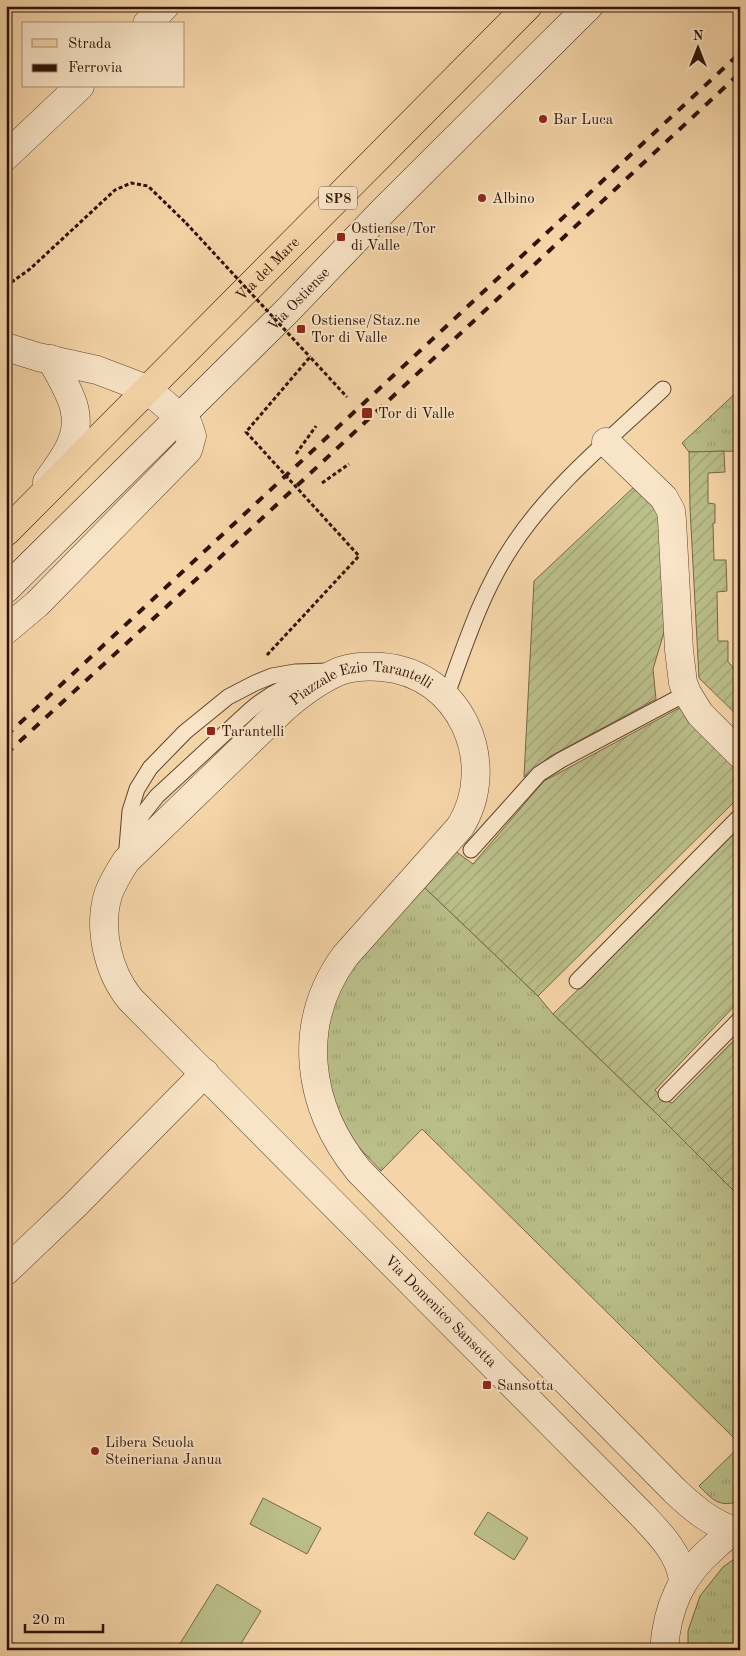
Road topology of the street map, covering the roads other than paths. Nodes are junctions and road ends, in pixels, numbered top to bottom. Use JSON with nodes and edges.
{"nodes":[{"id":1,"x":165,"y":6,"type":"edge"},
{"id":2,"x":528,"y":6,"type":"edge"},
{"id":3,"x":589,"y":6,"type":"edge"},
{"id":4,"x":149,"y":22,"type":"edge"},
{"id":5,"x":78,"y":88,"type":"edge"},
{"id":6,"x":6,"y":156,"type":"edge"},
{"id":7,"x":6,"y":347,"type":"edge"},
{"id":8,"x":51,"y":360,"type":"junction"},
{"id":9,"x":147,"y":389,"type":"junction"},
{"id":10,"x":662,"y":389,"type":"dead end"},
{"id":11,"x":180,"y":416,"type":"junction"},
{"id":12,"x":606,"y":442,"type":"junction"},
{"id":13,"x":33,"y":504,"type":"junction"},
{"id":14,"x":6,"y":532,"type":"edge"},
{"id":15,"x":6,"y":589,"type":"edge"},
{"id":16,"x":6,"y":630,"type":"edge"},
{"id":17,"x":341,"y":671,"type":"junction"},
{"id":18,"x":687,"y":693,"type":"junction"},
{"id":19,"x":446,"y":697,"type":"junction"},
{"id":20,"x":740,"y":754,"type":"edge"},
{"id":21,"x":740,"y":816,"type":"edge"},
{"id":22,"x":470,"y":850,"type":"dead end"},
{"id":23,"x":126,"y":861,"type":"junction"},
{"id":24,"x":577,"y":981,"type":"dead end"},
{"id":25,"x":740,"y":1019,"type":"edge"},
{"id":26,"x":205,"y":1073,"type":"junction"},
{"id":27,"x":666,"y":1094,"type":"dead end"},
{"id":28,"x":6,"y":1271,"type":"edge"},
{"id":29,"x":737,"y":1530,"type":"edge"},
{"id":30,"x":683,"y":1581,"type":"junction"},
{"id":31,"x":664,"y":1650,"type":"edge"}],
"edges":[{"from":1,"to":4,"type":"street"},
{"from":2,"to":9,"type":"main road","name":"Via del Mare","number":"SP8"},
{"from":3,"to":11,"type":"street","name":"Via Ostiense"},
{"from":5,"to":6,"type":"street"},
{"from":7,"to":8,"type":"street"},
{"from":8,"to":9,"type":"street"},
{"from":8,"to":13,"type":"street"},
{"from":9,"to":11,"type":"street"},
{"from":9,"to":13,"type":"main road","name":"Via del Mare","number":"SP8"},
{"from":10,"to":12,"type":"lane"},
{"from":11,"to":15,"type":"street","name":"Via Ostiense"},
{"from":11,"to":16,"type":"street"},
{"from":12,"to":18,"type":"street"},
{"from":12,"to":19,"type":"lane"},
{"from":13,"to":14,"type":"main road","name":"Via del Mare","number":"SP8"},
{"from":17,"to":19,"type":"street","name":"Piazzale Ezio Tarantelli"},
{"from":17,"to":23,"type":"street","name":"Piazzale Ezio Tarantelli"},
{"from":17,"to":23,"type":"lane"},
{"from":18,"to":20,"type":"street"},
{"from":18,"to":22,"type":"lane"},
{"from":19,"to":29,"type":"street","name":"Piazzale Ezio Tarantelli"},
{"from":21,"to":24,"type":"lane"},
{"from":23,"to":26,"type":"street","name":"Piazzale Ezio Tarantelli"},
{"from":25,"to":27,"type":"lane"},
{"from":26,"to":28,"type":"street"},
{"from":26,"to":30,"type":"street","name":"Via Domenico Sansotta"},
{"from":29,"to":30,"type":"street"},
{"from":30,"to":31,"type":"street"}]}
